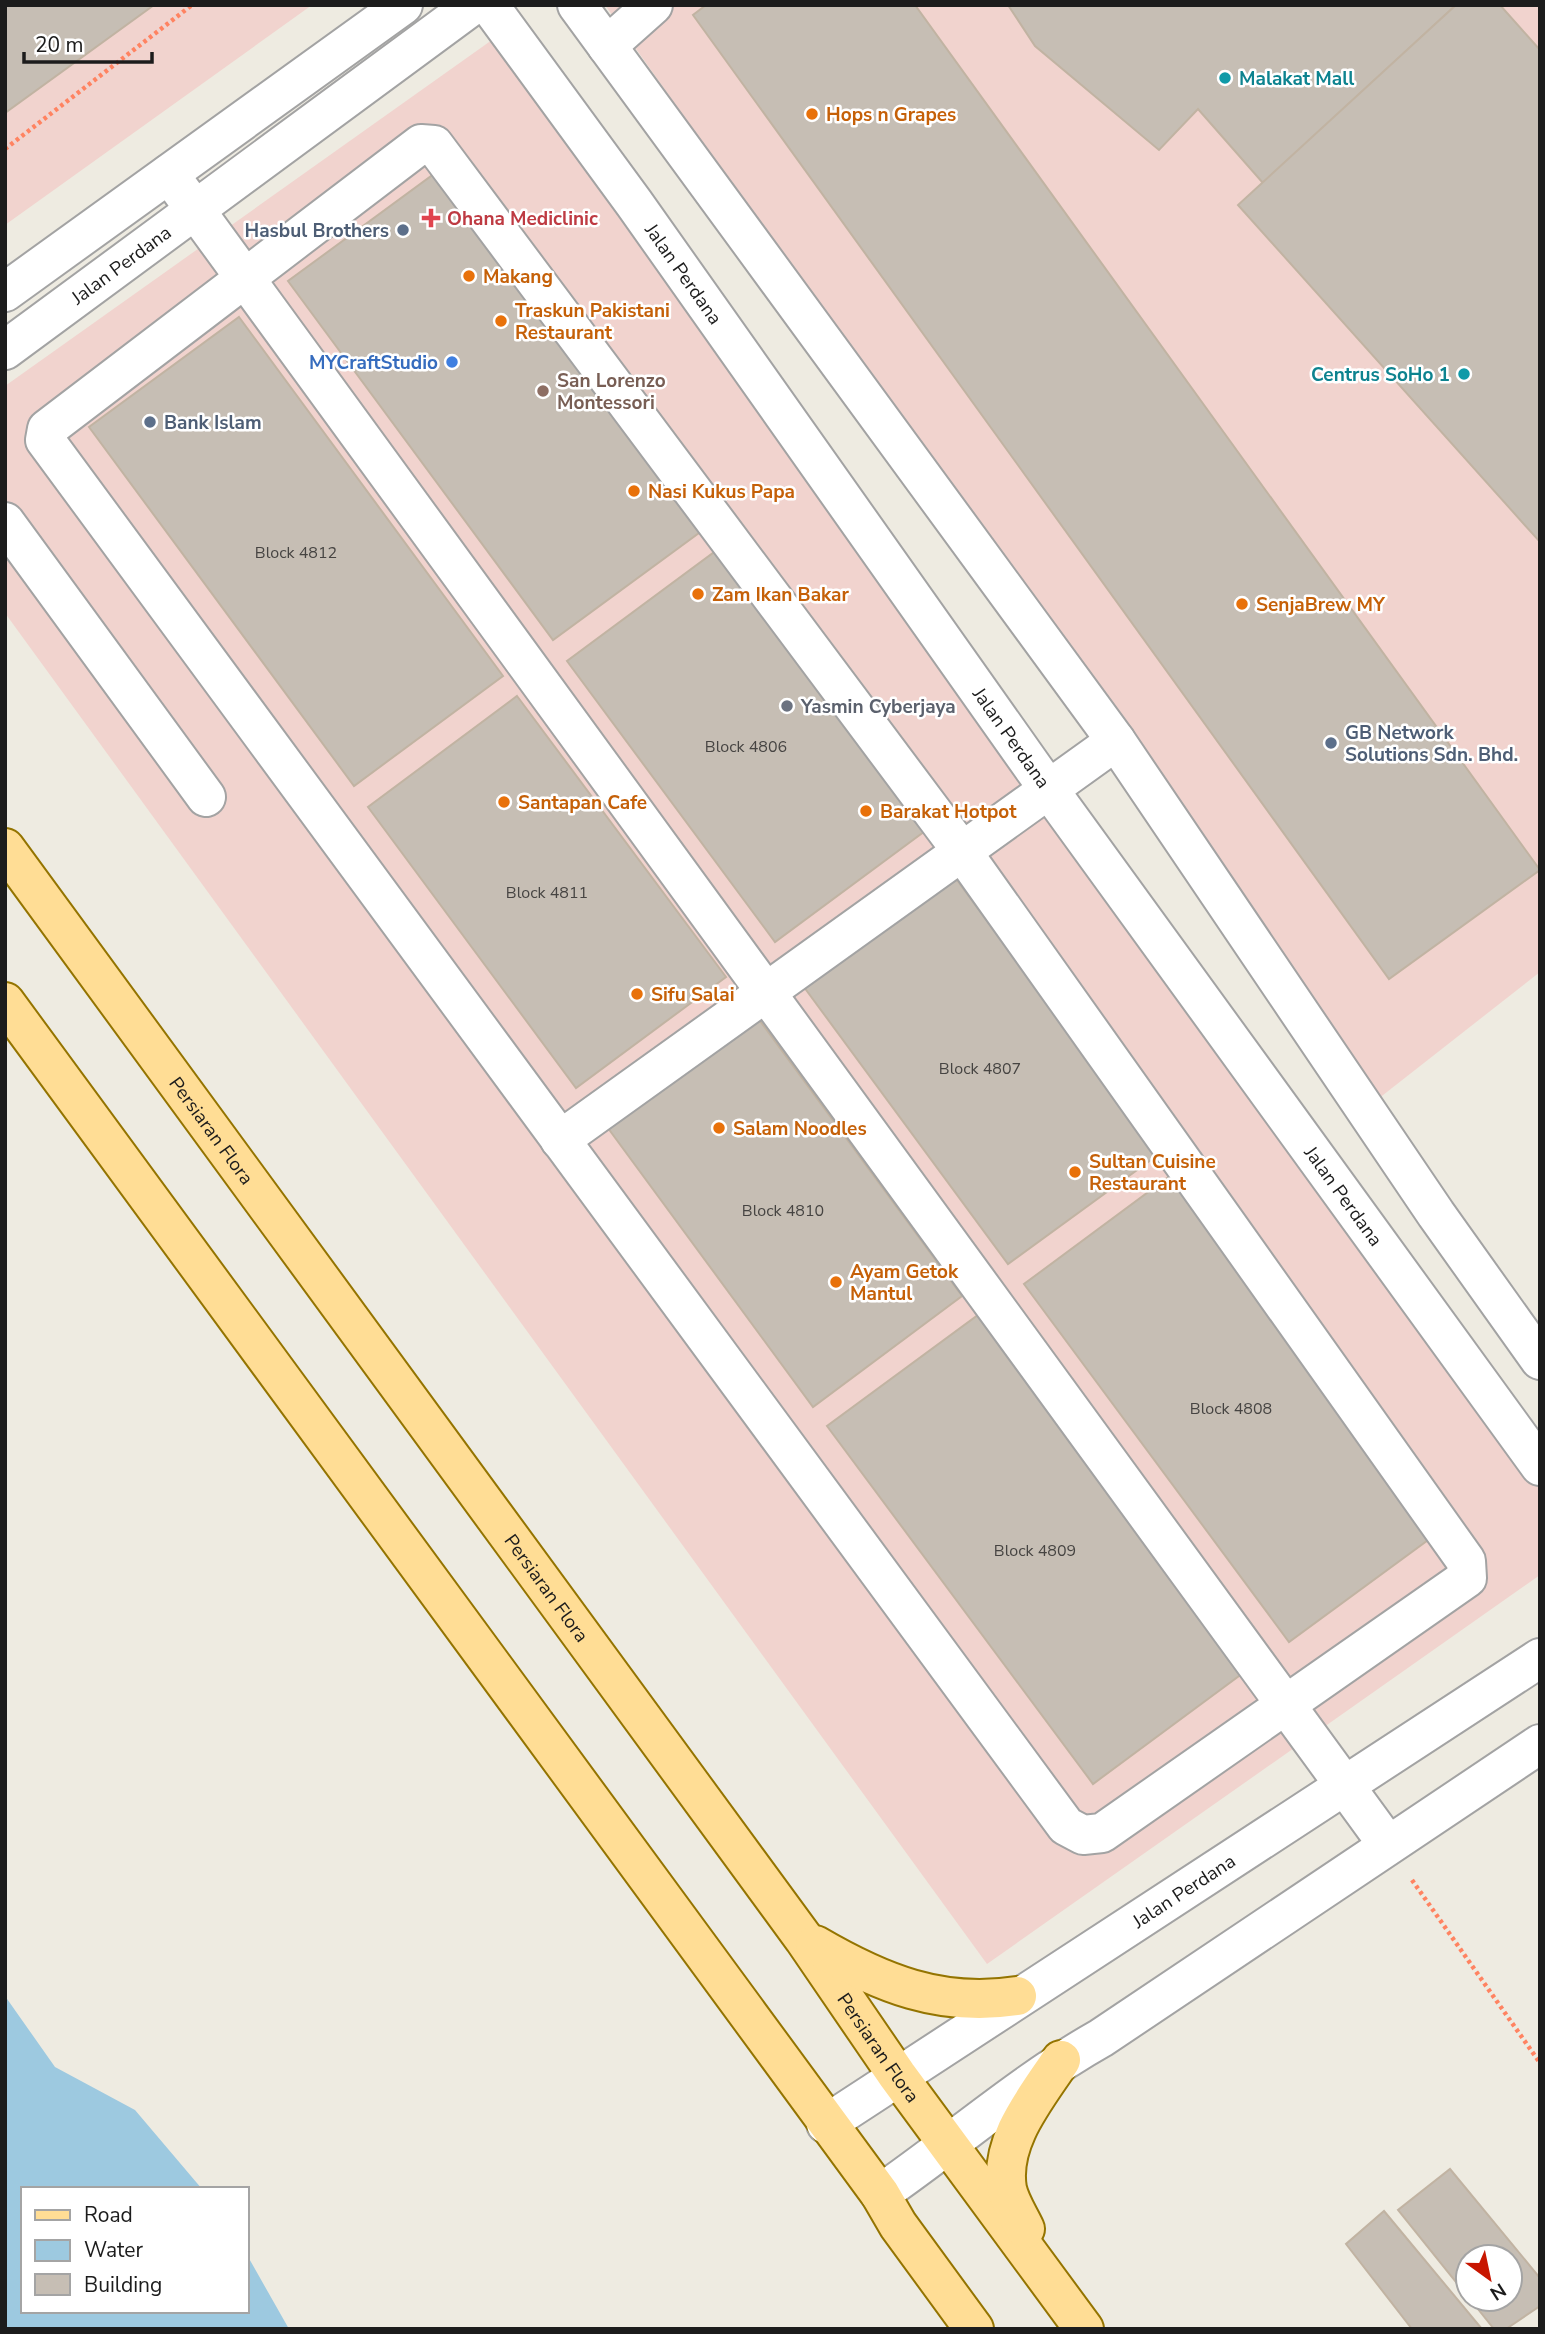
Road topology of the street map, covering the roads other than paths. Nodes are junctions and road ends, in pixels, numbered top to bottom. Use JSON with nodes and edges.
{"nodes":[{"id":1,"x":403,"y":5,"type":"edge"},
{"id":2,"x":473,"y":5,"type":"edge"},
{"id":3,"x":489,"y":5,"type":"edge"},
{"id":4,"x":577,"y":5,"type":"edge"},
{"id":5,"x":653,"y":5,"type":"edge"},
{"id":6,"x":607,"y":46,"type":"junction"},
{"id":7,"x":169,"y":174,"type":"junction"},
{"id":8,"x":194,"y":211,"type":"junction"},
{"id":9,"x":244,"y":279,"type":"junction"},
{"id":10,"x":5,"y":292,"type":"edge"},
{"id":11,"x":5,"y":350,"type":"edge"},
{"id":12,"x":5,"y":522,"type":"edge"},
{"id":13,"x":1116,"y":741,"type":"junction"},
{"id":14,"x":1049,"y":789,"type":"junction"},
{"id":15,"x":206,"y":797,"type":"dead end"},
{"id":16,"x":5,"y":848,"type":"edge"},
{"id":17,"x":961,"y":850,"type":"junction"},
{"id":18,"x":764,"y":991,"type":"junction"},
{"id":19,"x":5,"y":1002,"type":"edge"},
{"id":20,"x":560,"y":1140,"type":"junction"},
{"id":21,"x":1540,"y":1360,"type":"edge"},
{"id":22,"x":1540,"y":1466,"type":"edge"},
{"id":23,"x":1540,"y":1658,"type":"edge"},
{"id":24,"x":1287,"y":1706,"type":"junction"},
{"id":25,"x":1540,"y":1744,"type":"edge"},
{"id":26,"x":1344,"y":1784,"type":"junction"},
{"id":27,"x":1388,"y":1845,"type":"junction"},
{"id":28,"x":804,"y":1939,"type":"junction"},
{"id":29,"x":1017,"y":1996,"type":"junction"},
{"id":30,"x":1061,"y":2060,"type":"junction"},
{"id":31,"x":897,"y":2075,"type":"junction"},
{"id":32,"x":826,"y":2124,"type":"junction"},
{"id":33,"x":949,"y":2147,"type":"junction"},
{"id":34,"x":880,"y":2194,"type":"junction"},
{"id":35,"x":1075,"y":2319,"type":"edge"},
{"id":36,"x":974,"y":2329,"type":"edge"}],
"edges":[{"from":1,"to":7,"type":"street"},
{"from":2,"to":8,"type":"street","name":"Jalan Perdana"},
{"from":3,"to":14,"type":"street","name":"Jalan Perdana"},
{"from":4,"to":6,"type":"street"},
{"from":5,"to":6,"type":"street"},
{"from":6,"to":13,"type":"street"},
{"from":7,"to":8,"type":"street"},
{"from":7,"to":10,"type":"street"},
{"from":8,"to":9,"type":"street"},
{"from":8,"to":11,"type":"street","name":"Jalan Perdana"},
{"from":9,"to":17,"type":"street"},
{"from":9,"to":18,"type":"street"},
{"from":9,"to":20,"type":"street"},
{"from":12,"to":15,"type":"street"},
{"from":13,"to":14,"type":"street"},
{"from":13,"to":21,"type":"street"},
{"from":14,"to":17,"type":"street"},
{"from":14,"to":22,"type":"street","name":"Jalan Perdana"},
{"from":16,"to":28,"type":"main road","name":"Persiaran Flora"},
{"from":17,"to":18,"type":"street"},
{"from":17,"to":24,"type":"street"},
{"from":18,"to":20,"type":"street"},
{"from":18,"to":24,"type":"street"},
{"from":19,"to":32,"type":"main road"},
{"from":20,"to":24,"type":"street"},
{"from":23,"to":26,"type":"street","name":"Jalan Perdana"},
{"from":24,"to":26,"type":"street"},
{"from":25,"to":27,"type":"street"},
{"from":26,"to":27,"type":"street"},
{"from":26,"to":29,"type":"street","name":"Jalan Perdana"},
{"from":27,"to":30,"type":"street"},
{"from":28,"to":29,"type":"main road"},
{"from":28,"to":31,"type":"main road","name":"Persiaran Flora"},
{"from":29,"to":31,"type":"street","name":"Jalan Perdana"},
{"from":30,"to":33,"type":"street"},
{"from":30,"to":35,"type":"main road"},
{"from":31,"to":32,"type":"street","name":"Jalan Perdana"},
{"from":31,"to":33,"type":"main road","name":"Persiaran Flora"},
{"from":32,"to":34,"type":"main road"},
{"from":33,"to":34,"type":"street"},
{"from":33,"to":35,"type":"main road","name":"Persiaran Flora"},
{"from":34,"to":36,"type":"main road"}]}
